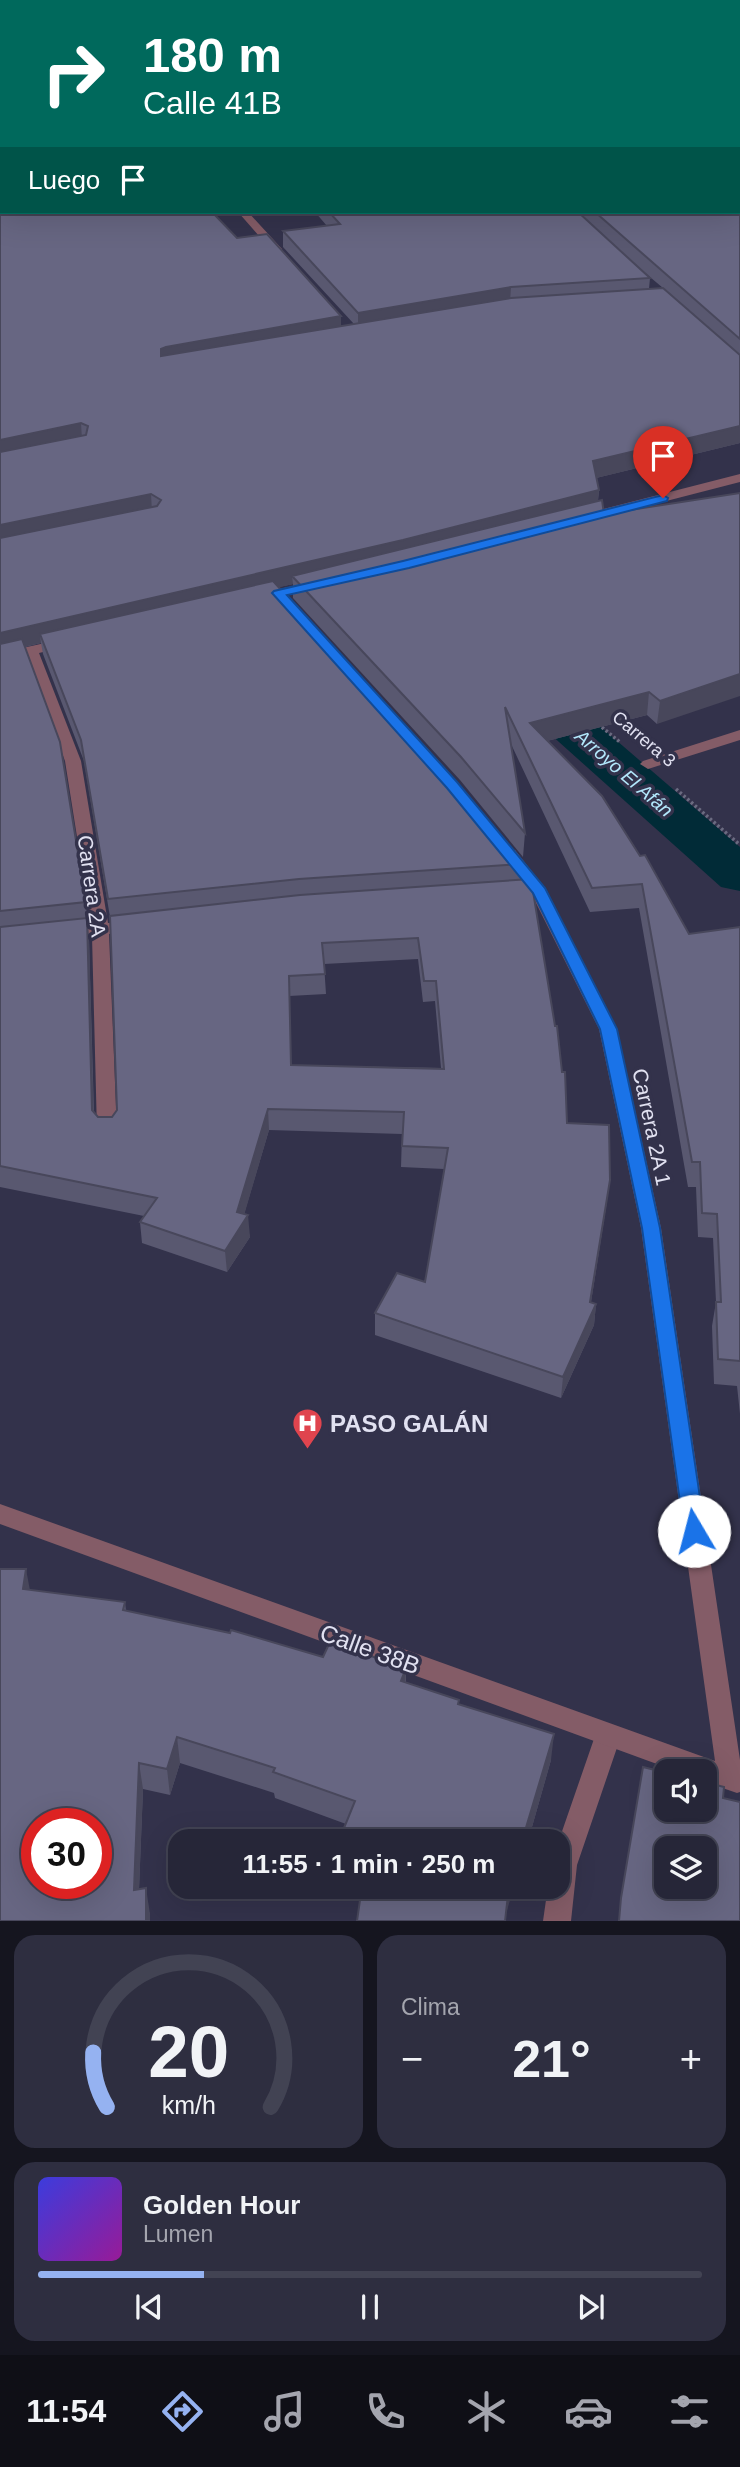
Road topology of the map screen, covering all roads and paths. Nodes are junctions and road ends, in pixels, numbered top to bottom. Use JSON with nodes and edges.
{"nodes":[{"id":1,"x":245,"y":214,"type":"edge"},
{"id":2,"x":286,"y":260,"type":"edge"},
{"id":3,"x":740,"y":478,"type":"edge"},
{"id":4,"x":565,"y":523,"type":"edge"},
{"id":5,"x":328,"y":582,"type":"edge"},
{"id":6,"x":278,"y":593,"type":"junction"},
{"id":7,"x":246,"y":601,"type":"edge"},
{"id":8,"x":298,"y":614,"type":"edge"},
{"id":9,"x":72,"y":641,"type":"edge"},
{"id":10,"x":31,"y":650,"type":"junction"},
{"id":11,"x":0,"y":657,"type":"edge"},
{"id":12,"x":595,"y":721,"type":"edge"},
{"id":13,"x":740,"y":735,"type":"edge"},
{"id":14,"x":648,"y":764,"type":"junction"},
{"id":15,"x":496,"y":838,"type":"edge"},
{"id":16,"x":740,"y":845,"type":"edge"},
{"id":17,"x":540,"y":891,"type":"junction"},
{"id":18,"x":513,"y":893,"type":"edge"},
{"id":19,"x":153,"y":923,"type":"edge"},
{"id":20,"x":100,"y":929,"type":"junction"},
{"id":21,"x":50,"y":934,"type":"edge"},
{"id":22,"x":107,"y":1130,"type":"edge"},
{"id":23,"x":0,"y":1514,"type":"edge"},
{"id":24,"x":608,"y":1736,"type":"junction"},
{"id":25,"x":735,"y":1781,"type":"edge"},
{"id":26,"x":557,"y":1921,"type":"edge"}],
"edges":[{"from":1,"to":2,"type":"street"},
{"from":3,"to":4,"type":"street"},
{"from":5,"to":6,"type":"street"},
{"from":6,"to":7,"type":"street"},
{"from":6,"to":8,"type":"street"},
{"from":9,"to":10,"type":"street"},
{"from":10,"to":11,"type":"street"},
{"from":10,"to":20,"type":"street","name":"Carrera 2A"},
{"from":12,"to":14,"type":"path","name":"Carrera 3"},
{"from":13,"to":14,"type":"street"},
{"from":14,"to":16,"type":"path","name":"Carrera 3"},
{"from":15,"to":17,"type":"street","name":"Carrera 2A 1"},
{"from":17,"to":18,"type":"street"},
{"from":17,"to":25,"type":"street","name":"Carrera 2A 1"},
{"from":19,"to":20,"type":"street"},
{"from":20,"to":21,"type":"street"},
{"from":20,"to":22,"type":"street","name":"Carrera 2A"},
{"from":23,"to":24,"type":"street","name":"Calle 38B"},
{"from":24,"to":25,"type":"street","name":"Calle 38B"},
{"from":24,"to":26,"type":"street"}]}
